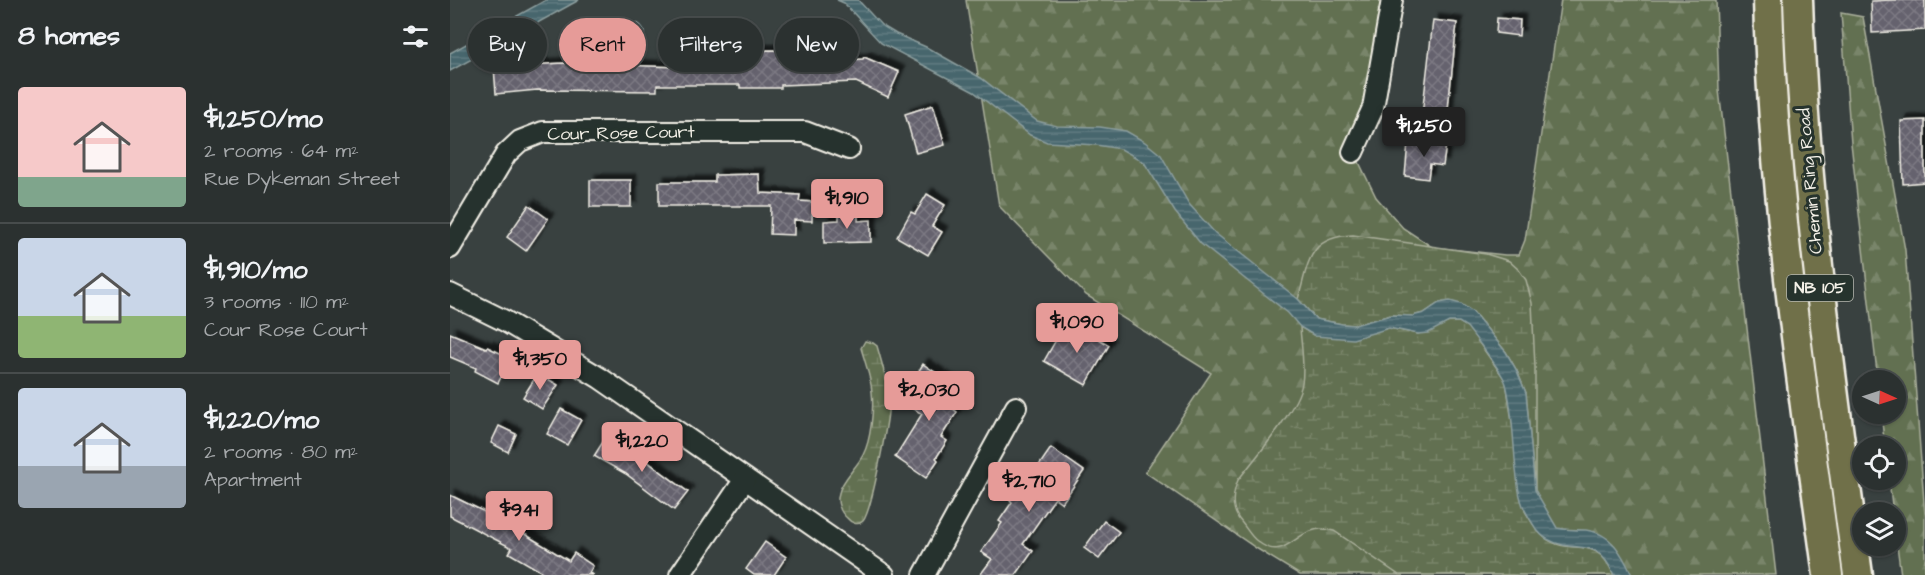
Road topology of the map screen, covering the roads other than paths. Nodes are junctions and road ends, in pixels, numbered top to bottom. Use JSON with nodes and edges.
{"nodes":[{"id":1,"x":1392,"y":0,"type":"edge"},
{"id":2,"x":1768,"y":0,"type":"edge"},
{"id":3,"x":1798,"y":0,"type":"edge"},
{"id":4,"x":849,"y":149,"type":"dead end"},
{"id":5,"x":1353,"y":152,"type":"dead end"},
{"id":6,"x":450,"y":248,"type":"edge"},
{"id":7,"x":450,"y":294,"type":"edge"},
{"id":8,"x":1016,"y":407,"type":"dead end"},
{"id":9,"x":745,"y":479,"type":"junction"},
{"id":10,"x":680,"y":575,"type":"edge"},
{"id":11,"x":884,"y":575,"type":"edge"},
{"id":12,"x":924,"y":575,"type":"edge"},
{"id":13,"x":1828,"y":575,"type":"edge"},
{"id":14,"x":1858,"y":575,"type":"edge"}],
"edges":[{"from":1,"to":5,"type":"street"},
{"from":2,"to":13,"type":"highway","name":"Chemin Ring Road","number":"NB 105"},
{"from":3,"to":14,"type":"highway","name":"Chemin Ring Road","number":"NB 105"},
{"from":4,"to":6,"type":"street","name":"Cour Rose Court"},
{"from":7,"to":9,"type":"street"},
{"from":8,"to":12,"type":"street"},
{"from":9,"to":10,"type":"street"},
{"from":9,"to":11,"type":"street"}]}
